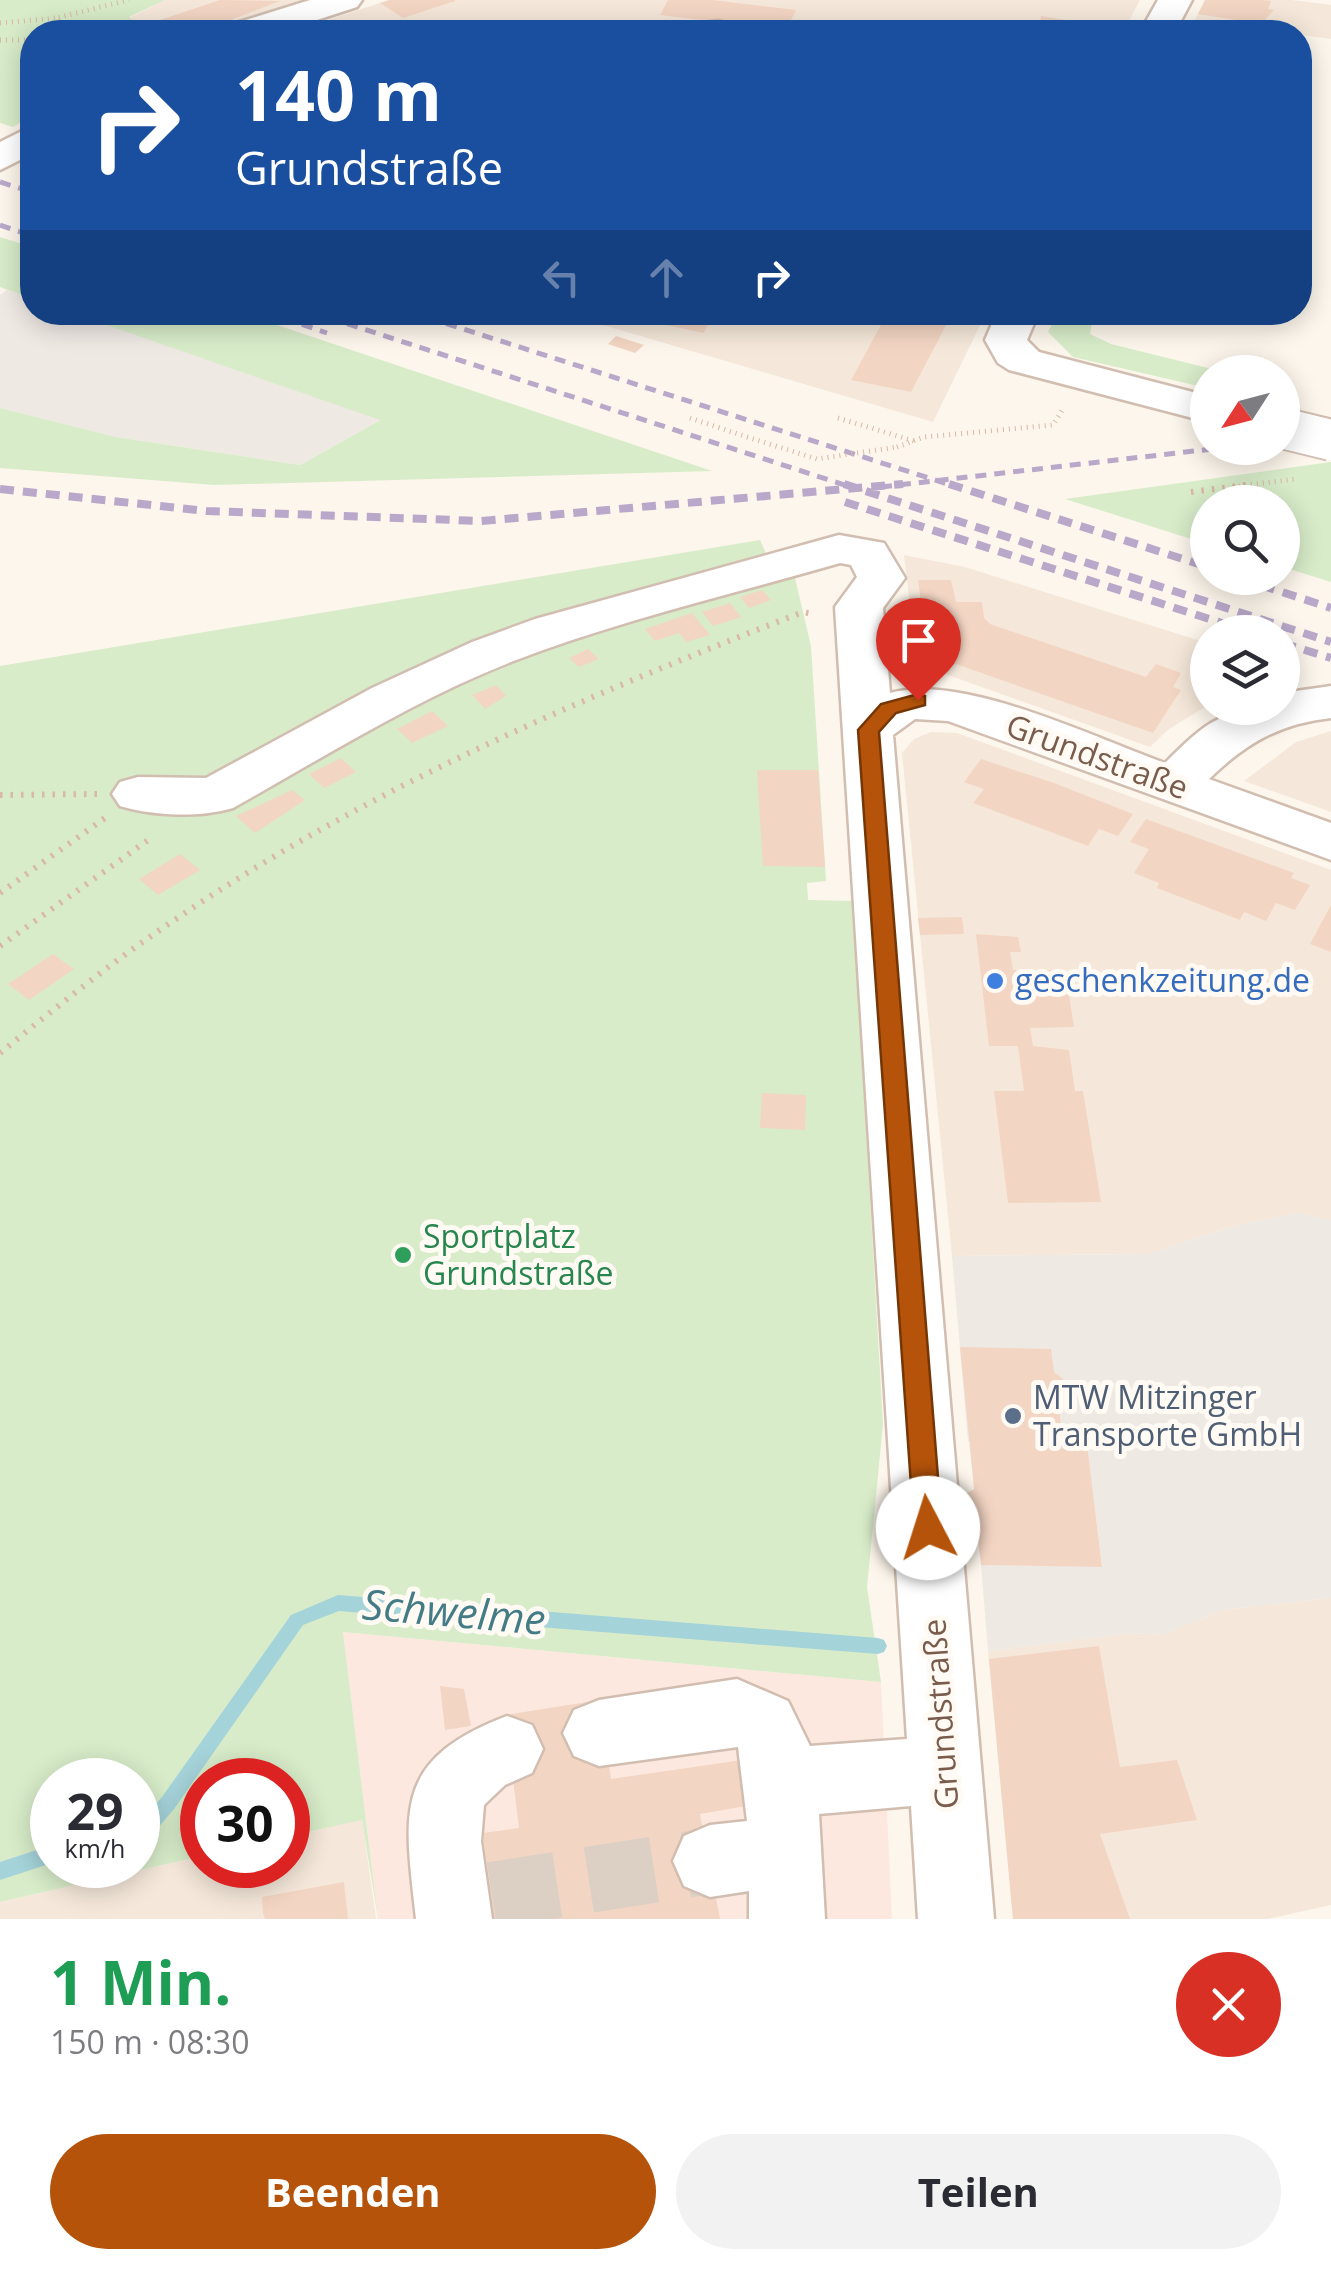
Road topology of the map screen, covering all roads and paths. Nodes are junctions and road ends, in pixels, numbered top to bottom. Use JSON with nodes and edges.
{"nodes":[{"id":1,"x":129,"y":0,"type":"edge"},
{"id":2,"x":345,"y":0,"type":"edge"},
{"id":3,"x":56,"y":18,"type":"joint"},
{"id":4,"x":34,"y":20,"type":"edge"},
{"id":5,"x":283,"y":20,"type":"edge"},
{"id":6,"x":1012,"y":325,"type":"edge"},
{"id":7,"x":1190,"y":404,"type":"edge"},
{"id":8,"x":690,"y":418,"type":"dead end"},
{"id":9,"x":838,"y":418,"type":"dead end"},
{"id":10,"x":1057,"y":419,"type":"dead end"},
{"id":11,"x":915,"y":441,"type":"junction"},
{"id":12,"x":1300,"y":442,"type":"edge"},
{"id":13,"x":1322,"y":458,"type":"edge"},
{"id":14,"x":1219,"y":485,"type":"edge"},
{"id":15,"x":859,"y":613,"type":"junction"},
{"id":16,"x":1331,"y":702,"type":"edge"},
{"id":17,"x":868,"y":730,"type":"junction"},
{"id":18,"x":1174,"y":785,"type":"junction"},
{"id":19,"x":0,"y":794,"type":"edge"},
{"id":20,"x":138,"y":794,"type":"junction"},
{"id":21,"x":215,"y":796,"type":"junction"},
{"id":22,"x":1331,"y":842,"type":"edge"},
{"id":23,"x":0,"y":892,"type":"edge"},
{"id":24,"x":0,"y":946,"type":"edge"},
{"id":25,"x":0,"y":1053,"type":"edge"},
{"id":26,"x":600,"y":1733,"type":"dead end"},
{"id":27,"x":507,"y":1749,"type":"dead end"},
{"id":28,"x":946,"y":1770,"type":"junction"},
{"id":29,"x":783,"y":1851,"type":"edge"},
{"id":30,"x":710,"y":1862,"type":"tunnel mouth"},
{"id":31,"x":473,"y":1907,"type":"edge"},
{"id":32,"x":956,"y":1919,"type":"edge"}],
"edges":[{"from":1,"to":3,"type":"path"},
{"from":2,"to":5,"type":"street"},
{"from":3,"to":4,"type":"path"},
{"from":6,"to":7,"type":"street"},
{"from":8,"to":11,"type":"path","bridge":true},
{"from":9,"to":11,"type":"path"},
{"from":10,"to":11,"type":"path"},
{"from":12,"to":13,"type":"street","bridge":true},
{"from":13,"to":14,"type":"path"},
{"from":15,"to":17,"type":"street","name":"Grundstraße"},
{"from":15,"to":21,"type":"street"},
{"from":15,"to":25,"type":"path"},
{"from":16,"to":18,"type":"street"},
{"from":17,"to":18,"type":"street","name":"Grundstraße"},
{"from":17,"to":28,"type":"street","name":"Grundstraße"},
{"from":18,"to":22,"type":"street","name":"Grundstraße"},
{"from":19,"to":20,"type":"path"},
{"from":20,"to":21,"type":"street"},
{"from":20,"to":23,"type":"path"},
{"from":21,"to":24,"type":"path"},
{"from":26,"to":29,"type":"street"},
{"from":27,"to":31,"type":"street"},
{"from":28,"to":29,"type":"street"},
{"from":28,"to":32,"type":"street","name":"Grundstraße"},
{"from":29,"to":30,"type":"street"}]}
